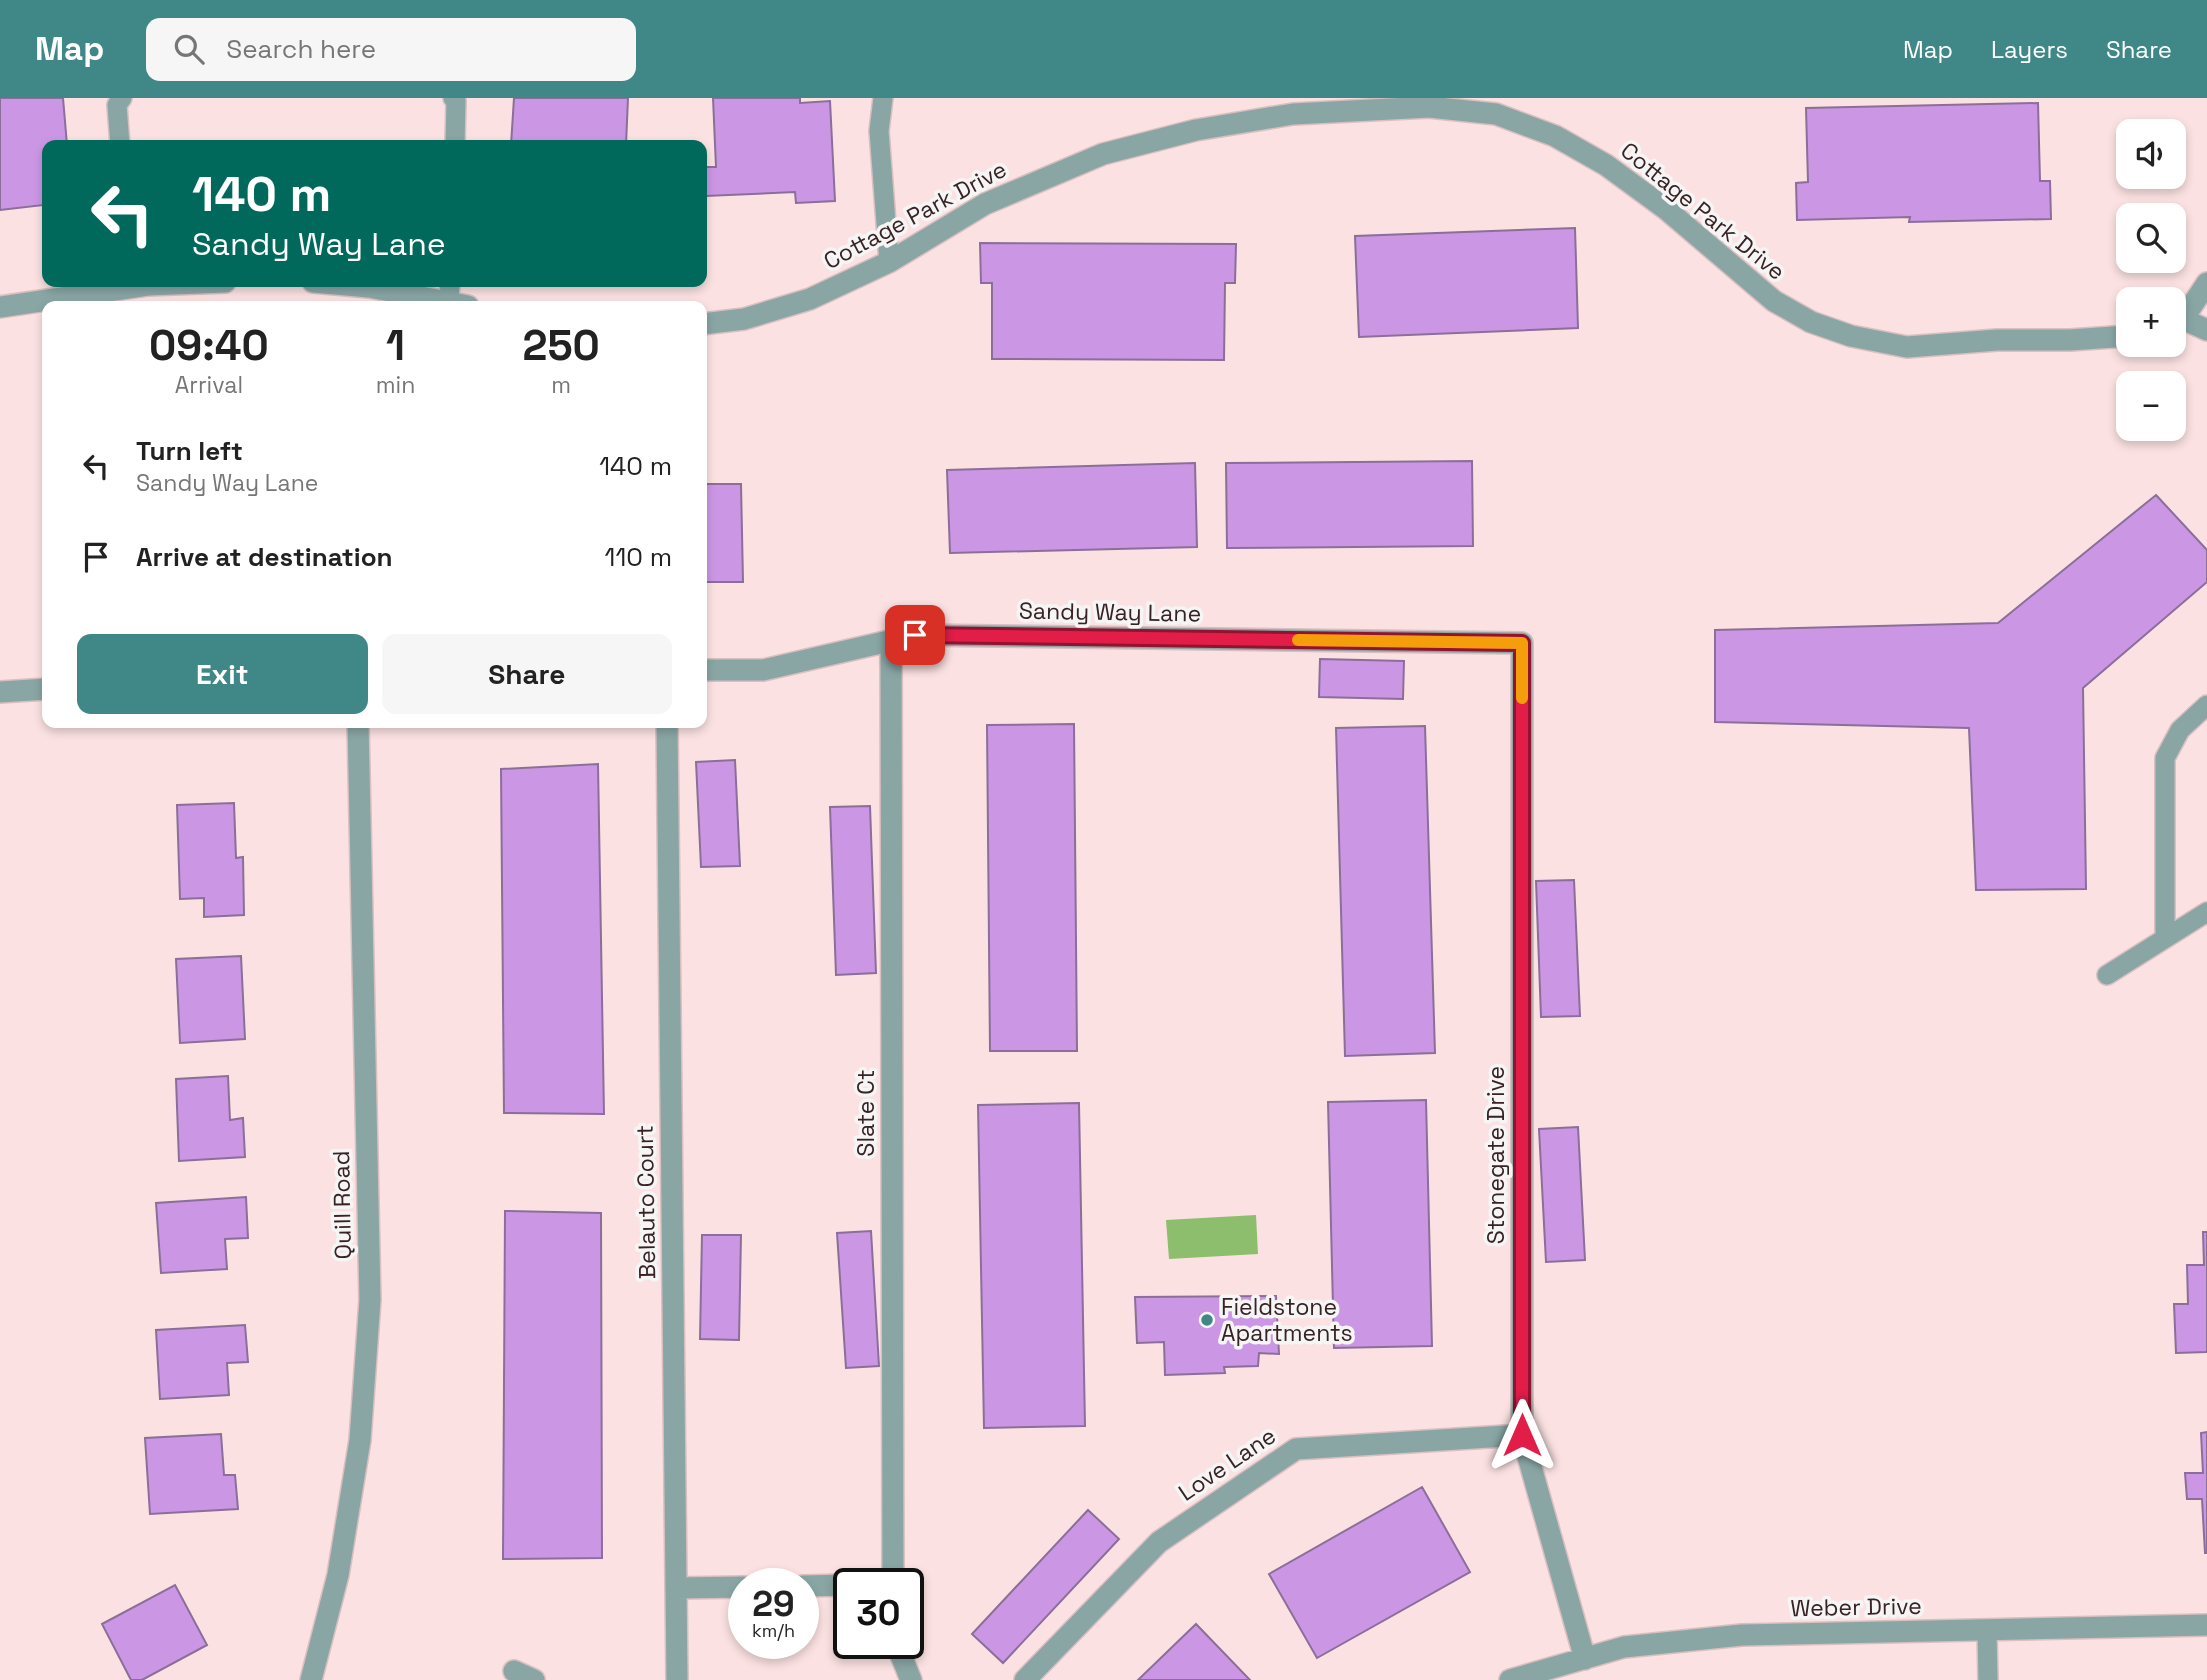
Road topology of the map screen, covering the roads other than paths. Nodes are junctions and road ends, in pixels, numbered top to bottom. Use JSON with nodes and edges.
{"nodes":[{"id":1,"x":122,"y":98,"type":"edge"},
{"id":2,"x":453,"y":98,"type":"edge"},
{"id":3,"x":883,"y":98,"type":"edge"},
{"id":4,"x":1293,"y":106,"type":"edge"},
{"id":5,"x":120,"y":140,"type":"edge"},
{"id":6,"x":455,"y":140,"type":"edge"},
{"id":7,"x":889,"y":261,"type":"junction"},
{"id":8,"x":2207,"y":283,"type":"edge"},
{"id":9,"x":120,"y":287,"type":"edge"},
{"id":10,"x":369,"y":287,"type":"edge"},
{"id":11,"x":456,"y":297,"type":"edge"},
{"id":12,"x":0,"y":307,"type":"edge"},
{"id":13,"x":2186,"y":311,"type":"edge"},
{"id":14,"x":707,"y":323,"type":"edge"},
{"id":15,"x":2186,"y":323,"type":"edge"},
{"id":16,"x":2207,"y":330,"type":"edge"},
{"id":17,"x":2116,"y":337,"type":"edge"},
{"id":18,"x":891,"y":641,"type":"junction"},
{"id":19,"x":1522,"y":643,"type":"joint"},
{"id":20,"x":707,"y":670,"type":"edge"},
{"id":21,"x":42,"y":689,"type":"edge"},
{"id":22,"x":0,"y":692,"type":"edge"},
{"id":23,"x":2207,"y":705,"type":"edge"},
{"id":24,"x":358,"y":728,"type":"edge"},
{"id":25,"x":667,"y":728,"type":"edge"},
{"id":26,"x":2207,"y":912,"type":"edge"},
{"id":27,"x":2165,"y":938,"type":"junction"},
{"id":28,"x":2108,"y":975,"type":"dead end"},
{"id":29,"x":1522,"y":1435,"type":"junction"},
{"id":30,"x":893,"y":1568,"type":"edge"},
{"id":31,"x":728,"y":1587,"type":"edge"},
{"id":32,"x":676,"y":1588,"type":"junction"},
{"id":33,"x":2207,"y":1625,"type":"edge"},
{"id":34,"x":1987,"y":1630,"type":"junction"},
{"id":35,"x":902,"y":1659,"type":"edge"},
{"id":36,"x":1585,"y":1659,"type":"junction"},
{"id":37,"x":513,"y":1671,"type":"dead end"},
{"id":38,"x":311,"y":1680,"type":"edge"},
{"id":39,"x":534,"y":1680,"type":"edge"},
{"id":40,"x":677,"y":1680,"type":"edge"},
{"id":41,"x":911,"y":1680,"type":"edge"},
{"id":42,"x":1025,"y":1680,"type":"edge"},
{"id":43,"x":1510,"y":1680,"type":"edge"},
{"id":44,"x":1988,"y":1680,"type":"edge"}],
"edges":[{"from":1,"to":5,"type":"lane"},
{"from":2,"to":6,"type":"lane"},
{"from":3,"to":7,"type":"lane"},
{"from":4,"to":7,"type":"street","name":"Cottage Park Drive"},
{"from":4,"to":17,"type":"street","name":"Cottage Park Drive"},
{"from":7,"to":14,"type":"street","name":"Cottage Park Drive"},
{"from":8,"to":13,"type":"street"},
{"from":9,"to":12,"type":"street"},
{"from":10,"to":11,"type":"street"},
{"from":15,"to":16,"type":"street"},
{"from":18,"to":19,"type":"street","name":"Sandy Way Lane"},
{"from":18,"to":20,"type":"street","name":"Sandy Way Lane"},
{"from":18,"to":30,"type":"street","name":"Slate Ct"},
{"from":19,"to":29,"type":"street","name":"Stonegate Drive"},
{"from":21,"to":22,"type":"street"},
{"from":23,"to":27,"type":"lane"},
{"from":24,"to":38,"type":"street","name":"Quill Road"},
{"from":25,"to":32,"type":"street","name":"Belauto Court"},
{"from":26,"to":27,"type":"lane"},
{"from":27,"to":28,"type":"lane"},
{"from":29,"to":36,"type":"street","name":"Stonegate Drive"},
{"from":29,"to":42,"type":"street","name":"Love Lane"},
{"from":31,"to":32,"type":"street"},
{"from":32,"to":40,"type":"street","name":"Belauto Court"},
{"from":33,"to":34,"type":"street","name":"Weber Drive"},
{"from":34,"to":36,"type":"street","name":"Weber Drive"},
{"from":34,"to":44,"type":"lane"},
{"from":35,"to":41,"type":"street"},
{"from":36,"to":43,"type":"street","name":"Weber Drive"},
{"from":37,"to":39,"type":"street"}]}
